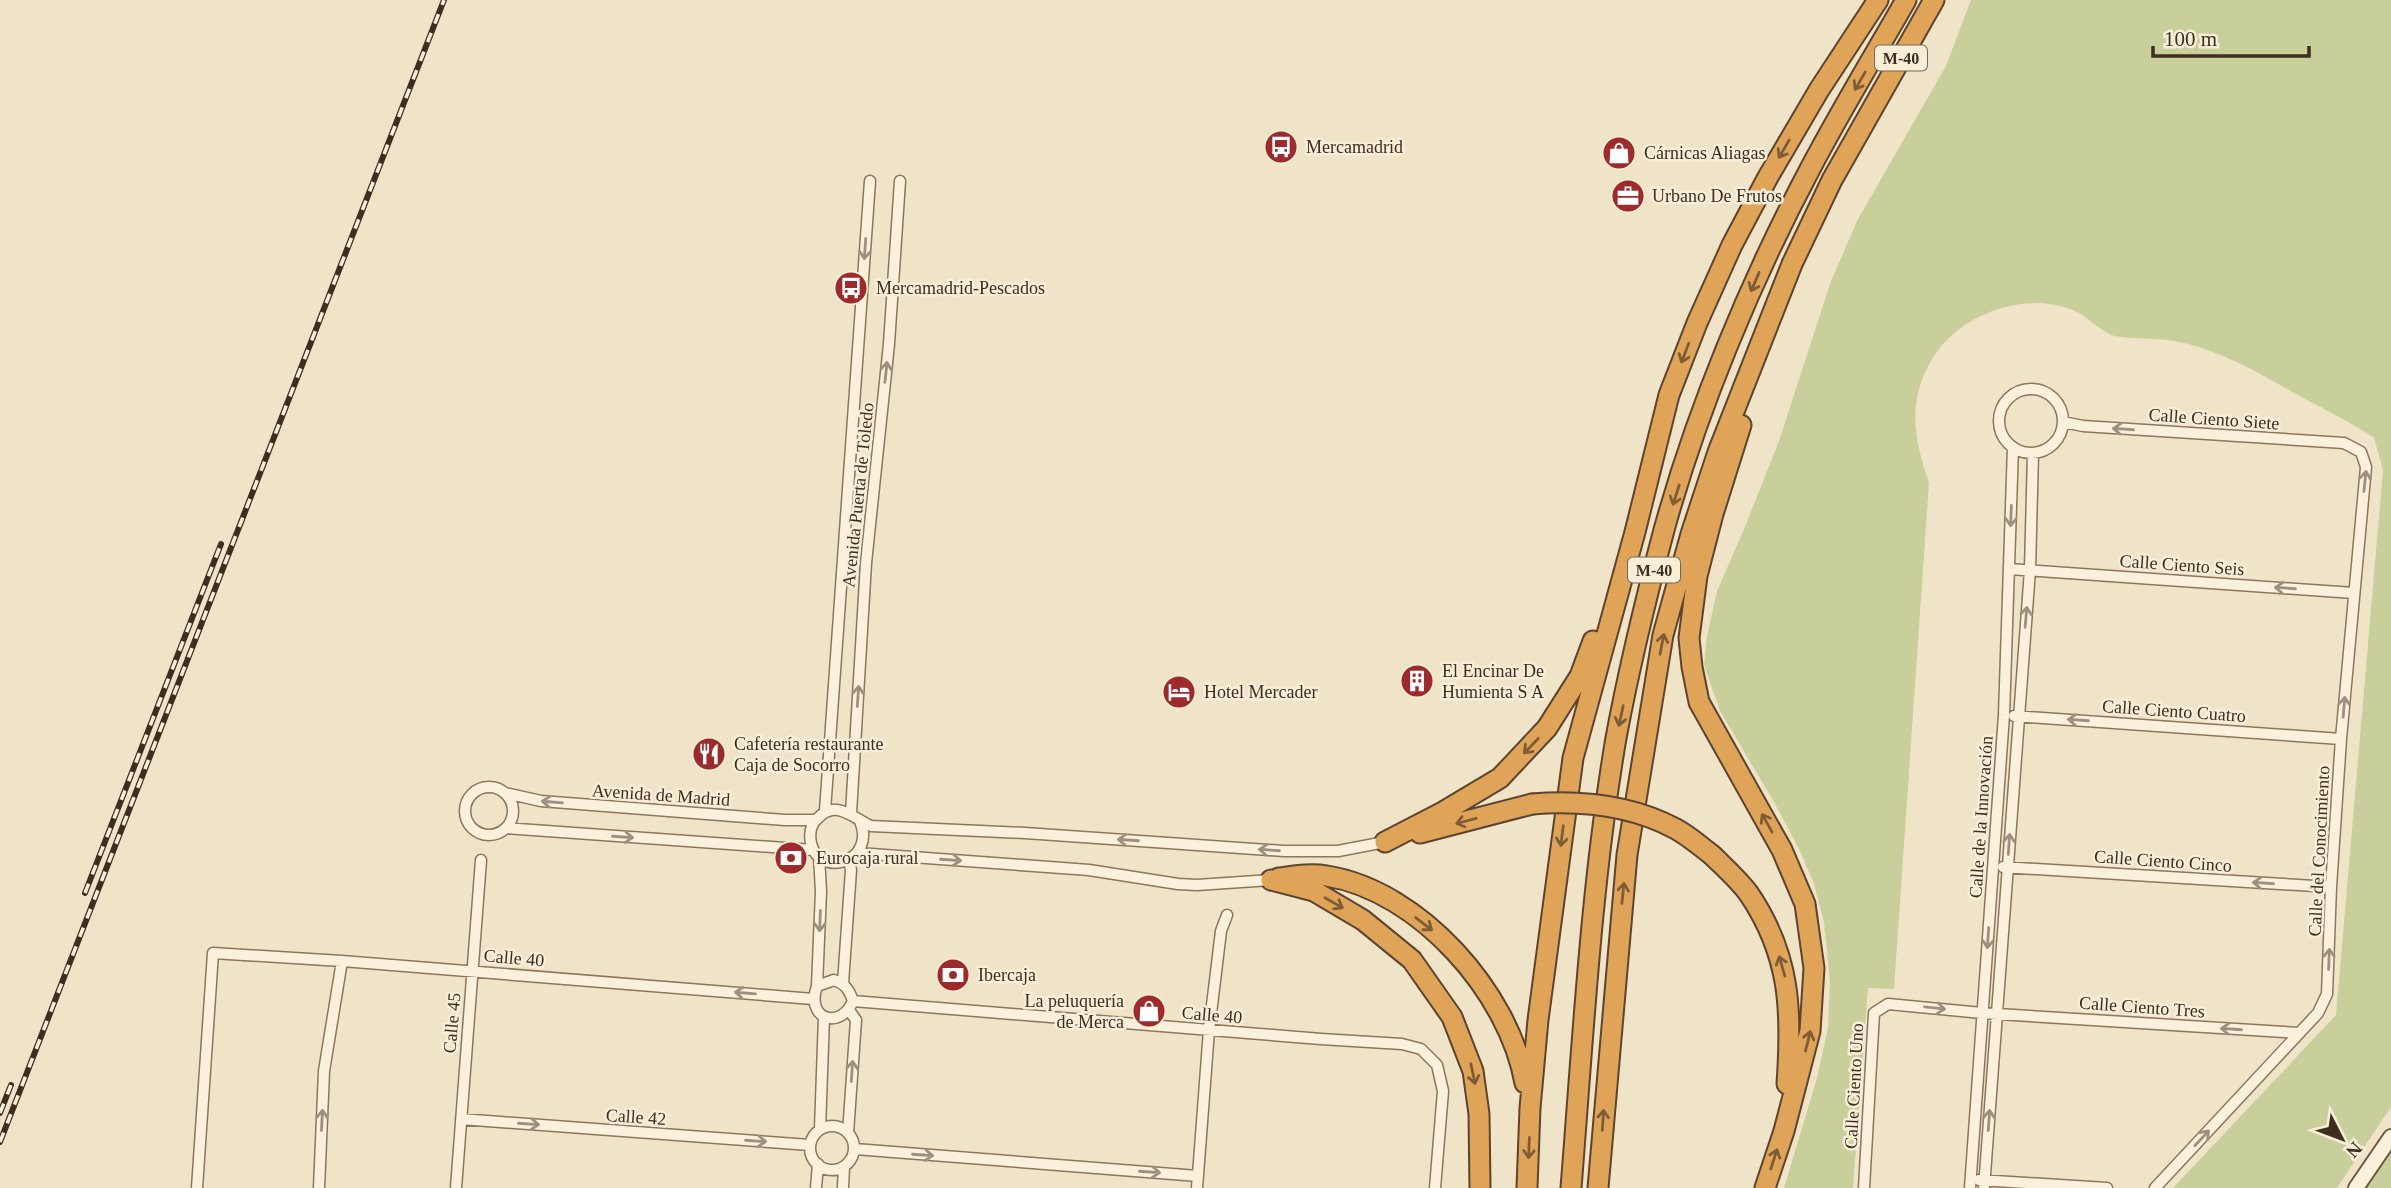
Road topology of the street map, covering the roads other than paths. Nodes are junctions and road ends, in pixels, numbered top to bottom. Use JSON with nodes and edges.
{"nodes":[{"id":1,"x":1878,"y":0,"type":"edge"},
{"id":2,"x":1906,"y":0,"type":"edge"},
{"id":3,"x":1934,"y":0,"type":"edge"},
{"id":4,"x":1945,"y":0,"type":"edge"},
{"id":5,"x":1868,"y":115,"type":"junction"},
{"id":6,"x":870,"y":181,"type":"dead end"},
{"id":7,"x":900,"y":181,"type":"dead end"},
{"id":8,"x":1792,"y":264,"type":"junction"},
{"id":9,"x":2063,"y":422,"type":"junction"},
{"id":10,"x":2014,"y":447,"type":"junction"},
{"id":11,"x":2361,"y":452,"type":"joint"},
{"id":12,"x":2034,"y":453,"type":"junction"},
{"id":13,"x":1635,"y":532,"type":"junction"},
{"id":14,"x":2009,"y":569,"type":"junction"},
{"id":15,"x":2030,"y":570,"type":"junction"},
{"id":16,"x":2354,"y":593,"type":"junction"},
{"id":17,"x":2004,"y":715,"type":"junction"},
{"id":18,"x":2018,"y":716,"type":"junction"},
{"id":19,"x":2341,"y":739,"type":"junction"},
{"id":20,"x":505,"y":793,"type":"junction"},
{"id":21,"x":825,"y":811,"type":"junction"},
{"id":22,"x":851,"y":813,"type":"junction"},
{"id":23,"x":815,"y":820,"type":"junction"},
{"id":24,"x":860,"y":821,"type":"junction"},
{"id":25,"x":506,"y":828,"type":"junction"},
{"id":26,"x":1385,"y":842,"type":"junction"},
{"id":27,"x":816,"y":853,"type":"junction"},
{"id":28,"x":858,"y":853,"type":"junction"},
{"id":29,"x":481,"y":860,"type":"dead end"},
{"id":30,"x":849,"y":860,"type":"junction"},
{"id":31,"x":1993,"y":866,"type":"junction"},
{"id":32,"x":2007,"y":867,"type":"junction"},
{"id":33,"x":1271,"y":880,"type":"junction"},
{"id":34,"x":2331,"y":887,"type":"junction"},
{"id":35,"x":1227,"y":915,"type":"dead end"},
{"id":36,"x":342,"y":961,"type":"junction"},
{"id":37,"x":472,"y":971,"type":"junction"},
{"id":38,"x":843,"y":984,"type":"junction"},
{"id":39,"x":817,"y":986,"type":"junction"},
{"id":40,"x":813,"y":999,"type":"junction"},
{"id":41,"x":851,"y":1005,"type":"junction"},
{"id":42,"x":1982,"y":1013,"type":"junction"},
{"id":43,"x":1997,"y":1014,"type":"junction"},
{"id":44,"x":824,"y":1017,"type":"junction"},
{"id":45,"x":1209,"y":1030,"type":"junction"},
{"id":46,"x":2299,"y":1033,"type":"junction"},
{"id":47,"x":1530,"y":1108,"type":"junction"},
{"id":48,"x":461,"y":1119,"type":"junction"},
{"id":49,"x":820,"y":1129,"type":"junction"},
{"id":50,"x":1784,"y":1131,"type":"junction"},
{"id":51,"x":848,"y":1133,"type":"junction"},
{"id":52,"x":2391,"y":1137,"type":"edge"},
{"id":53,"x":810,"y":1145,"type":"junction"},
{"id":54,"x":855,"y":1149,"type":"junction"},
{"id":55,"x":818,"y":1164,"type":"junction"},
{"id":56,"x":844,"y":1167,"type":"junction"},
{"id":57,"x":1198,"y":1176,"type":"junction"},
{"id":58,"x":1970,"y":1184,"type":"edge"},
{"id":59,"x":1984,"y":1184,"type":"edge"},
{"id":60,"x":197,"y":1188,"type":"edge"},
{"id":61,"x":319,"y":1188,"type":"edge"},
{"id":62,"x":456,"y":1188,"type":"edge"},
{"id":63,"x":816,"y":1188,"type":"edge"},
{"id":64,"x":843,"y":1188,"type":"edge"},
{"id":65,"x":1198,"y":1188,"type":"edge"},
{"id":66,"x":1435,"y":1188,"type":"edge"},
{"id":67,"x":1480,"y":1188,"type":"edge"},
{"id":68,"x":1527,"y":1188,"type":"edge"},
{"id":69,"x":1571,"y":1188,"type":"edge"},
{"id":70,"x":1598,"y":1188,"type":"edge"},
{"id":71,"x":1765,"y":1188,"type":"edge"},
{"id":72,"x":1864,"y":1188,"type":"edge"},
{"id":73,"x":2107,"y":1188,"type":"edge"},
{"id":74,"x":2155,"y":1188,"type":"edge"},
{"id":75,"x":2356,"y":1188,"type":"edge"}],
"edges":[{"from":1,"to":13,"type":"highway","one_way":true},
{"from":2,"to":69,"type":"highway","number":"M-40","one_way":true},
{"from":3,"to":5,"type":"highway","number":"M-40"},
{"from":4,"to":5,"type":"highway"},
{"from":5,"to":8,"type":"highway","number":"M-40"},
{"from":6,"to":21,"type":"street","name":"Avenida Puerta de Toledo","one_way":true},
{"from":22,"to":7,"type":"street","name":"Avenida Puerta de Toledo","one_way":true},
{"from":50,"to":8,"type":"highway","one_way":true},
{"from":70,"to":8,"type":"highway","number":"M-40","one_way":true},
{"from":9,"to":10,"type":"street"},
{"from":11,"to":9,"type":"street","name":"Calle Ciento Siete","one_way":true},
{"from":9,"to":12,"type":"street"},
{"from":10,"to":12,"type":"street"},
{"from":10,"to":14,"type":"street","name":"Calle de la Innovación","one_way":true},
{"from":16,"to":11,"type":"street","name":"Calle del Conocimiento","one_way":true},
{"from":12,"to":15,"type":"street","name":"Calle de la Innovación"},
{"from":13,"to":26,"type":"highway","one_way":true},
{"from":13,"to":47,"type":"highway","one_way":true},
{"from":14,"to":15,"type":"street","name":"Calle Ciento Seis"},
{"from":14,"to":17,"type":"street","name":"Calle de la Innovación"},
{"from":16,"to":15,"type":"street","name":"Calle Ciento Seis","one_way":true},
{"from":18,"to":15,"type":"street","name":"Calle de la Innovación","one_way":true},
{"from":19,"to":16,"type":"street","name":"Calle del Conocimiento","one_way":true},
{"from":17,"to":18,"type":"street","name":"Calle Ciento Cuatro"},
{"from":17,"to":31,"type":"street","name":"Calle de la Innovación"},
{"from":19,"to":18,"type":"street","name":"Calle Ciento Cuatro","one_way":true},
{"from":32,"to":18,"type":"street","name":"Calle de la Innovación","one_way":true},
{"from":19,"to":34,"type":"street","name":"Calle del Conocimiento"},
{"from":23,"to":20,"type":"street","name":"Avenida de Madrid","one_way":true},
{"from":20,"to":25,"type":"street"},
{"from":20,"to":25,"type":"street"},
{"from":21,"to":22,"type":"street"},
{"from":21,"to":23,"type":"street"},
{"from":22,"to":24,"type":"street"},
{"from":23,"to":27,"type":"street"},
{"from":26,"to":24,"type":"street","one_way":true},
{"from":24,"to":28,"type":"street"},
{"from":25,"to":27,"type":"street","one_way":true},
{"from":50,"to":26,"type":"highway","one_way":true,"bridge":true},
{"from":27,"to":30,"type":"street"},
{"from":27,"to":39,"type":"street","one_way":true},
{"from":28,"to":30,"type":"street"},
{"from":28,"to":33,"type":"street","one_way":true},
{"from":29,"to":37,"type":"street","name":"Calle 45"},
{"from":30,"to":38,"type":"street"},
{"from":31,"to":32,"type":"street","name":"Calle Ciento Cinco"},
{"from":31,"to":42,"type":"street","name":"Calle de la Innovación","one_way":true},
{"from":34,"to":32,"type":"street","name":"Calle Ciento Cinco","one_way":true},
{"from":32,"to":43,"type":"street","name":"Calle de la Innovación"},
{"from":33,"to":47,"type":"highway","one_way":true},
{"from":33,"to":67,"type":"highway","one_way":true},
{"from":46,"to":34,"type":"street","name":"Calle del Conocimiento","one_way":true},
{"from":35,"to":45,"type":"street"},
{"from":36,"to":37,"type":"street","name":"Calle 40"},
{"from":36,"to":60,"type":"street","name":"Calle 40"},
{"from":61,"to":36,"type":"street","one_way":true},
{"from":40,"to":37,"type":"street","name":"Calle 40","one_way":true},
{"from":37,"to":48,"type":"street","name":"Calle 45"},
{"from":38,"to":39,"type":"street"},
{"from":38,"to":41,"type":"street"},
{"from":39,"to":40,"type":"street"},
{"from":40,"to":44,"type":"street"},
{"from":41,"to":44,"type":"street"},
{"from":41,"to":45,"type":"street","name":"Calle 40"},
{"from":51,"to":41,"type":"street","one_way":true},
{"from":42,"to":43,"type":"street","name":"Calle Ciento Tres"},
{"from":42,"to":58,"type":"street","name":"Calle de la Innovación"},
{"from":72,"to":42,"type":"street","name":"Calle Ciento Uno","one_way":true},
{"from":46,"to":43,"type":"street","name":"Calle Ciento Tres","one_way":true},
{"from":59,"to":43,"type":"street","name":"Calle de la Innovación","one_way":true},
{"from":44,"to":49,"type":"street"},
{"from":45,"to":57,"type":"street"},
{"from":45,"to":66,"type":"street","name":"Calle 40"},
{"from":74,"to":46,"type":"street","name":"Calle del Conocimiento","one_way":true},
{"from":47,"to":68,"type":"highway","one_way":true},
{"from":48,"to":53,"type":"street","name":"Calle 42","one_way":true},
{"from":48,"to":62,"type":"street","name":"Calle 45"},
{"from":49,"to":51,"type":"street"},
{"from":49,"to":53,"type":"street"},
{"from":71,"to":50,"type":"highway","one_way":true},
{"from":51,"to":54,"type":"street"},
{"from":52,"to":75,"type":"main road"},
{"from":53,"to":55,"type":"street"},
{"from":54,"to":56,"type":"street"},
{"from":54,"to":57,"type":"street","one_way":true},
{"from":55,"to":56,"type":"street"},
{"from":55,"to":63,"type":"street"},
{"from":56,"to":64,"type":"street"},
{"from":57,"to":65,"type":"street"},
{"from":58,"to":59,"type":"street"},
{"from":59,"to":73,"type":"street"}]}
